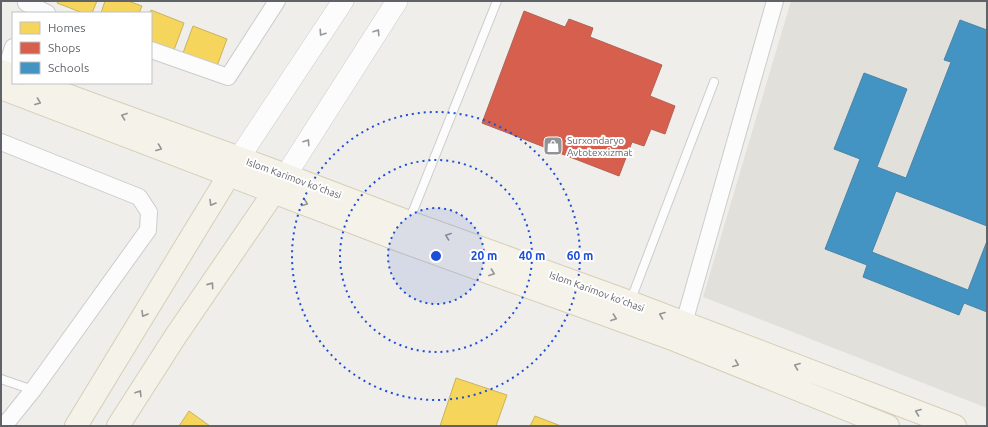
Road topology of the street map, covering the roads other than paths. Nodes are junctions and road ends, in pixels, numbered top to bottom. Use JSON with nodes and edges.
{"nodes":[{"id":1,"x":277,"y":1,"type":"edge"},
{"id":2,"x":344,"y":1,"type":"edge"},
{"id":3,"x":397,"y":1,"type":"edge"},
{"id":4,"x":496,"y":1,"type":"edge"},
{"id":5,"x":775,"y":1,"type":"edge"},
{"id":6,"x":25,"y":6,"type":"edge"},
{"id":7,"x":44,"y":12,"type":"edge"},
{"id":8,"x":152,"y":50,"type":"edge"},
{"id":9,"x":12,"y":51,"type":"edge"},
{"id":10,"x":5,"y":77,"type":"edge"},
{"id":11,"x":714,"y":82,"type":"dead end"},
{"id":12,"x":23,"y":84,"type":"edge"},
{"id":13,"x":36,"y":84,"type":"edge"},
{"id":14,"x":1,"y":142,"type":"edge"},
{"id":15,"x":234,"y":166,"type":"junction"},
{"id":16,"x":281,"y":183,"type":"junction"},
{"id":17,"x":409,"y":222,"type":"junction"},
{"id":18,"x":630,"y":302,"type":"junction"},
{"id":19,"x":684,"y":323,"type":"junction"},
{"id":20,"x":1,"y":379,"type":"edge"},
{"id":21,"x":33,"y":390,"type":"junction"},
{"id":22,"x":4,"y":426,"type":"edge"},
{"id":23,"x":76,"y":426,"type":"edge"},
{"id":24,"x":118,"y":426,"type":"edge"},
{"id":25,"x":888,"y":426,"type":"edge"},
{"id":26,"x":955,"y":426,"type":"edge"}],
"edges":[{"from":1,"to":8,"type":"street"},
{"from":2,"to":15,"type":"street","one_way":true},
{"from":16,"to":3,"type":"street","one_way":true},
{"from":4,"to":17,"type":"lane"},
{"from":5,"to":19,"type":"street"},
{"from":6,"to":7,"type":"street"},
{"from":9,"to":10,"type":"street"},
{"from":11,"to":18,"type":"lane"},
{"from":12,"to":15,"type":"main road","one_way":true},
{"from":15,"to":13,"type":"main road","one_way":true},
{"from":14,"to":21,"type":"street"},
{"from":15,"to":16,"type":"main road","name":"Islom Karimov ko'chasi"},
{"from":15,"to":23,"type":"main road","one_way":true},
{"from":16,"to":17,"type":"main road","name":"Islom Karimov ko'chasi"},
{"from":24,"to":16,"type":"main road","one_way":true},
{"from":16,"to":25,"type":"main road","name":"Islom Karimov ko'chasi","one_way":true},
{"from":18,"to":17,"type":"main road","name":"Islom Karimov ko'chasi","one_way":true},
{"from":19,"to":18,"type":"main road","name":"Islom Karimov ko'chasi","one_way":true},
{"from":26,"to":19,"type":"main road","name":"Islom Karimov ko'chasi","one_way":true},
{"from":20,"to":21,"type":"lane"},
{"from":21,"to":22,"type":"street"}]}
